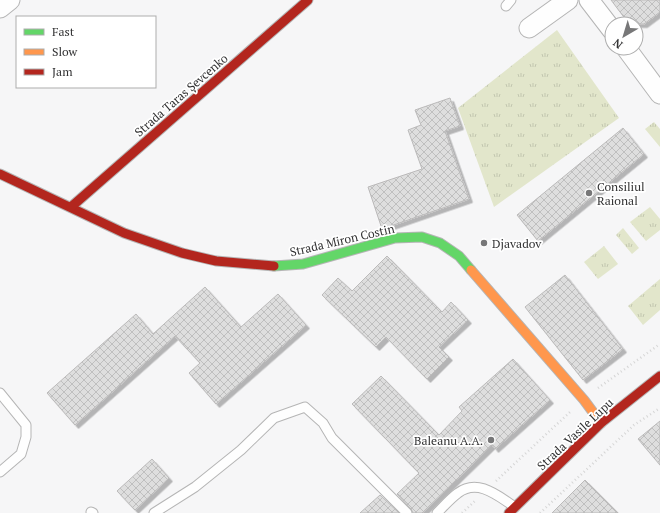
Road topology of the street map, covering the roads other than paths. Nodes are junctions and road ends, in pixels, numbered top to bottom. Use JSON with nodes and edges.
{"nodes":[{"id":1,"x":10,"y":0,"type":"edge"},
{"id":2,"x":308,"y":0,"type":"edge"},
{"id":3,"x":568,"y":0,"type":"edge"},
{"id":4,"x":589,"y":0,"type":"edge"},
{"id":5,"x":0,"y":8,"type":"edge"},
{"id":6,"x":604,"y":20,"type":"edge"},
{"id":7,"x":529,"y":28,"type":"dead end"},
{"id":8,"x":632,"y":56,"type":"edge"},
{"id":9,"x":660,"y":94,"type":"edge"},
{"id":10,"x":0,"y":174,"type":"edge"},
{"id":11,"x":71,"y":207,"type":"junction"},
{"id":12,"x":660,"y":376,"type":"edge"},
{"id":13,"x":0,"y":393,"type":"edge"},
{"id":14,"x":601,"y":423,"type":"junction"},
{"id":15,"x":0,"y":472,"type":"edge"},
{"id":16,"x":512,"y":510,"type":"edge"},
{"id":17,"x":154,"y":513,"type":"edge"},
{"id":18,"x":407,"y":513,"type":"edge"},
{"id":19,"x":438,"y":513,"type":"edge"}],
"edges":[{"from":1,"to":5,"type":"street"},
{"from":2,"to":11,"type":"street","name":"Strada Taras Șevcenko"},
{"from":3,"to":7,"type":"street"},
{"from":4,"to":6,"type":"street"},
{"from":8,"to":9,"type":"street"},
{"from":10,"to":11,"type":"street","name":"Strada Miron Costin"},
{"from":11,"to":14,"type":"street","name":"Strada Miron Costin"},
{"from":12,"to":14,"type":"street","name":"Strada Vasile Lupu"},
{"from":13,"to":15,"type":"lane"},
{"from":14,"to":16,"type":"street","name":"Strada Vasile Lupu"},
{"from":16,"to":19,"type":"lane"},
{"from":17,"to":18,"type":"lane"}]}
